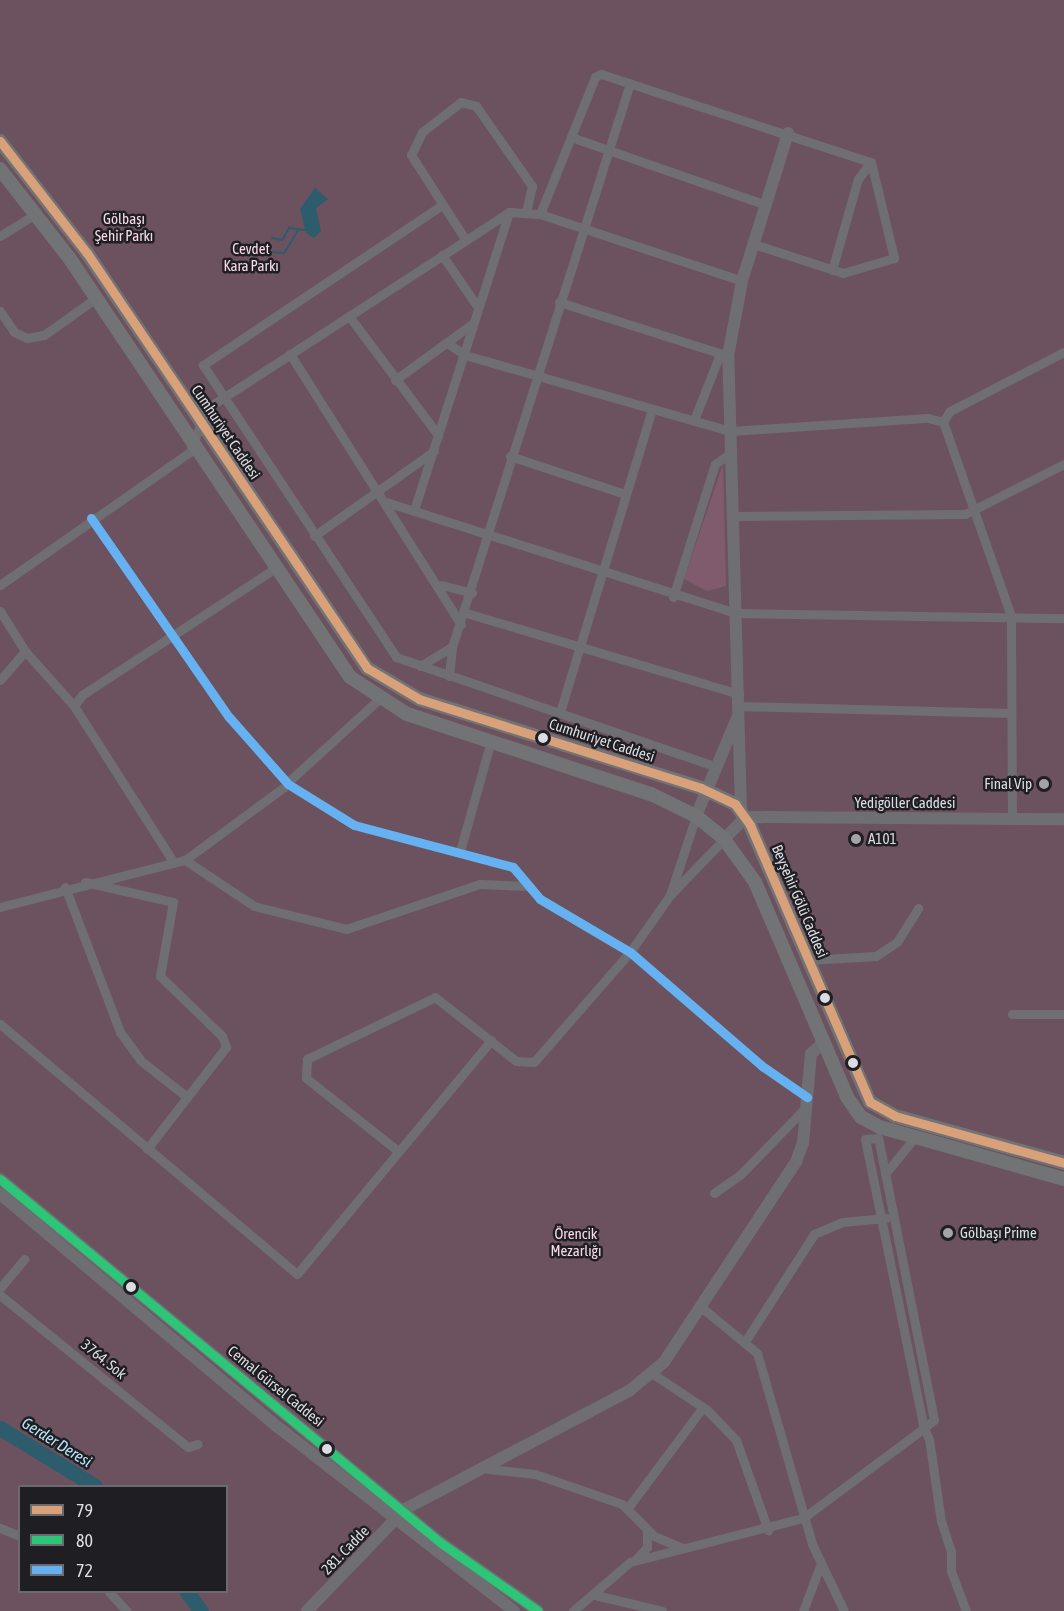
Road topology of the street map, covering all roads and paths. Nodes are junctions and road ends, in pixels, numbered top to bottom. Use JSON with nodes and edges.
{"nodes":[{"id":1,"x":630,"y":83,"type":"junction"},
{"id":2,"x":788,"y":133,"type":"junction"},
{"id":3,"x":571,"y":137,"type":"junction"},
{"id":4,"x":0,"y":141,"type":"edge"},
{"id":5,"x":609,"y":150,"type":"junction"},
{"id":6,"x":871,"y":162,"type":"junction"},
{"id":7,"x":0,"y":169,"type":"edge"},
{"id":8,"x":766,"y":204,"type":"junction"},
{"id":9,"x":442,"y":206,"type":"junction"},
{"id":10,"x":509,"y":212,"type":"junction"},
{"id":11,"x":526,"y":212,"type":"junction"},
{"id":12,"x":37,"y":213,"type":"junction"},
{"id":13,"x":540,"y":214,"type":"junction"},
{"id":14,"x":582,"y":228,"type":"junction"},
{"id":15,"x":0,"y":236,"type":"edge"},
{"id":16,"x":465,"y":239,"type":"junction"},
{"id":17,"x":754,"y":244,"type":"junction"},
{"id":18,"x":442,"y":255,"type":"junction"},
{"id":19,"x":832,"y":270,"type":"junction"},
{"id":20,"x":742,"y":281,"type":"junction"},
{"id":21,"x":96,"y":298,"type":"junction"},
{"id":22,"x":559,"y":302,"type":"junction"},
{"id":23,"x":477,"y":306,"type":"junction"},
{"id":24,"x":0,"y":311,"type":"edge"},
{"id":25,"x":349,"y":315,"type":"junction"},
{"id":26,"x":472,"y":324,"type":"junction"},
{"id":27,"x":448,"y":344,"type":"junction"},
{"id":28,"x":1064,"y":352,"type":"edge"},
{"id":29,"x":290,"y":354,"type":"junction"},
{"id":30,"x":465,"y":355,"type":"junction"},
{"id":31,"x":724,"y":355,"type":"junction"},
{"id":32,"x":539,"y":375,"type":"junction"},
{"id":33,"x":395,"y":380,"type":"junction"},
{"id":34,"x":222,"y":399,"type":"junction"},
{"id":35,"x":652,"y":410,"type":"junction"},
{"id":36,"x":694,"y":420,"type":"junction"},
{"id":37,"x":943,"y":422,"type":"junction"},
{"id":38,"x":201,"y":423,"type":"junction"},
{"id":39,"x":730,"y":431,"type":"junction"},
{"id":40,"x":438,"y":435,"type":"junction"},
{"id":41,"x":193,"y":445,"type":"junction"},
{"id":42,"x":434,"y":451,"type":"junction"},
{"id":43,"x":728,"y":455,"type":"junction"},
{"id":44,"x":510,"y":456,"type":"junction"},
{"id":45,"x":1064,"y":464,"type":"edge"},
{"id":46,"x":378,"y":492,"type":"junction"},
{"id":47,"x":625,"y":494,"type":"junction"},
{"id":48,"x":386,"y":502,"type":"junction"},
{"id":49,"x":974,"y":509,"type":"junction"},
{"id":50,"x":414,"y":510,"type":"junction"},
{"id":51,"x":732,"y":516,"type":"junction"},
{"id":52,"x":91,"y":518,"type":"junction"},
{"id":53,"x":486,"y":534,"type":"junction"},
{"id":54,"x":314,"y":536,"type":"junction"},
{"id":55,"x":275,"y":568,"type":"junction"},
{"id":56,"x":599,"y":574,"type":"junction"},
{"id":57,"x":0,"y":585,"type":"edge"},
{"id":58,"x":441,"y":585,"type":"junction"},
{"id":59,"x":472,"y":593,"type":"junction"},
{"id":60,"x":673,"y":597,"type":"junction"},
{"id":61,"x":0,"y":611,"type":"edge"},
{"id":62,"x":466,"y":613,"type":"junction"},
{"id":63,"x":736,"y":613,"type":"junction"},
{"id":64,"x":1011,"y":616,"type":"junction"},
{"id":65,"x":1064,"y":618,"type":"edge"},
{"id":66,"x":462,"y":625,"type":"junction"},
{"id":67,"x":174,"y":635,"type":"junction"},
{"id":68,"x":582,"y":646,"type":"junction"},
{"id":69,"x":452,"y":647,"type":"junction"},
{"id":70,"x":25,"y":651,"type":"junction"},
{"id":71,"x":420,"y":666,"type":"junction"},
{"id":72,"x":448,"y":676,"type":"junction"},
{"id":73,"x":0,"y":680,"type":"edge"},
{"id":74,"x":378,"y":700,"type":"junction"},
{"id":75,"x":74,"y":706,"type":"junction"},
{"id":76,"x":738,"y":706,"type":"junction"},
{"id":77,"x":560,"y":712,"type":"junction"},
{"id":78,"x":1010,"y":713,"type":"junction"},
{"id":79,"x":491,"y":741,"type":"junction"},
{"id":80,"x":717,"y":767,"type":"junction"},
{"id":81,"x":287,"y":784,"type":"junction"},
{"id":82,"x":708,"y":790,"type":"junction"},
{"id":83,"x":743,"y":813,"type":"junction"},
{"id":84,"x":696,"y":816,"type":"junction"},
{"id":85,"x":1012,"y":819,"type":"junction"},
{"id":86,"x":1064,"y":819,"type":"edge"},
{"id":87,"x":724,"y":839,"type":"junction"},
{"id":88,"x":460,"y":851,"type":"junction"},
{"id":89,"x":185,"y":860,"type":"junction"},
{"id":90,"x":174,"y":863,"type":"junction"},
{"id":91,"x":85,"y":882,"type":"junction"},
{"id":92,"x":527,"y":886,"type":"junction"},
{"id":93,"x":65,"y":887,"type":"junction"},
{"id":94,"x":670,"y":896,"type":"junction"},
{"id":95,"x":0,"y":907,"type":"edge"},
{"id":96,"x":918,"y":908,"type":"dead end"},
{"id":97,"x":630,"y":952,"type":"junction"},
{"id":98,"x":807,"y":960,"type":"junction"},
{"id":99,"x":1012,"y":1014,"type":"dead end"},
{"id":100,"x":1064,"y":1014,"type":"edge"},
{"id":101,"x":831,"y":1018,"type":"junction"},
{"id":102,"x":0,"y":1024,"type":"edge"},
{"id":103,"x":817,"y":1025,"type":"junction"},
{"id":104,"x":492,"y":1040,"type":"junction"},
{"id":105,"x":824,"y":1042,"type":"junction"},
{"id":106,"x":845,"y":1053,"type":"junction"},
{"id":107,"x":831,"y":1059,"type":"junction"},
{"id":108,"x":186,"y":1097,"type":"junction"},
{"id":109,"x":807,"y":1102,"type":"junction"},
{"id":110,"x":876,"y":1108,"type":"junction"},
{"id":111,"x":868,"y":1122,"type":"junction"},
{"id":112,"x":915,"y":1137,"type":"junction"},
{"id":113,"x":872,"y":1138,"type":"junction"},
{"id":114,"x":147,"y":1149,"type":"junction"},
{"id":115,"x":398,"y":1151,"type":"junction"},
{"id":116,"x":1064,"y":1163,"type":"edge"},
{"id":117,"x":885,"y":1174,"type":"junction"},
{"id":118,"x":0,"y":1179,"type":"edge"},
{"id":119,"x":1064,"y":1179,"type":"edge"},
{"id":120,"x":714,"y":1193,"type":"dead end"},
{"id":121,"x":0,"y":1194,"type":"edge"},
{"id":122,"x":881,"y":1218,"type":"junction"},
{"id":123,"x":894,"y":1218,"type":"junction"},
{"id":124,"x":24,"y":1258,"type":"dead end"},
{"id":125,"x":0,"y":1288,"type":"edge"},
{"id":126,"x":0,"y":1295,"type":"edge"},
{"id":127,"x":701,"y":1307,"type":"junction"},
{"id":128,"x":746,"y":1340,"type":"junction"},
{"id":129,"x":653,"y":1374,"type":"junction"},
{"id":130,"x":703,"y":1407,"type":"junction"},
{"id":131,"x":924,"y":1428,"type":"junction"},
{"id":132,"x":193,"y":1445,"type":"dead end"},
{"id":133,"x":488,"y":1468,"type":"junction"},
{"id":134,"x":627,"y":1509,"type":"junction"},
{"id":135,"x":400,"y":1514,"type":"junction"},
{"id":136,"x":804,"y":1518,"type":"junction"},
{"id":137,"x":0,"y":1528,"type":"edge"},
{"id":138,"x":768,"y":1530,"type":"junction"},
{"id":139,"x":647,"y":1531,"type":"junction"},
{"id":140,"x":18,"y":1535,"type":"edge"},
{"id":141,"x":682,"y":1548,"type":"junction"},
{"id":142,"x":630,"y":1562,"type":"junction"},
{"id":143,"x":821,"y":1562,"type":"junction"},
{"id":144,"x":110,"y":1593,"type":"edge"},
{"id":145,"x":595,"y":1595,"type":"junction"},
{"id":146,"x":127,"y":1611,"type":"edge"},
{"id":147,"x":308,"y":1611,"type":"edge"},
{"id":148,"x":514,"y":1611,"type":"edge"},
{"id":149,"x":538,"y":1611,"type":"edge"},
{"id":150,"x":573,"y":1611,"type":"edge"},
{"id":151,"x":662,"y":1611,"type":"edge"},
{"id":152,"x":803,"y":1611,"type":"edge"},
{"id":153,"x":844,"y":1611,"type":"edge"},
{"id":154,"x":966,"y":1611,"type":"edge"}],
"edges":[{"from":1,"to":2,"type":"street"},
{"from":1,"to":3,"type":"street"},
{"from":1,"to":5,"type":"street"},
{"from":2,"to":6,"type":"street"},
{"from":2,"to":8,"type":"street"},
{"from":3,"to":5,"type":"street"},
{"from":3,"to":13,"type":"street"},
{"from":4,"to":38,"type":"main road","name":"Cumhuriyet Caddesi"},
{"from":5,"to":8,"type":"street"},
{"from":5,"to":14,"type":"street"},
{"from":6,"to":19,"type":"street"},
{"from":6,"to":19,"type":"street"},
{"from":7,"to":12,"type":"main road"},
{"from":8,"to":17,"type":"street"},
{"from":9,"to":11,"type":"street"},
{"from":9,"to":16,"type":"street"},
{"from":9,"to":34,"type":"street"},
{"from":10,"to":11,"type":"street"},
{"from":10,"to":16,"type":"street"},
{"from":10,"to":23,"type":"street"},
{"from":11,"to":13,"type":"street"},
{"from":12,"to":15,"type":"street"},
{"from":12,"to":21,"type":"main road"},
{"from":13,"to":14,"type":"street"},
{"from":14,"to":20,"type":"street"},
{"from":14,"to":22,"type":"street"},
{"from":16,"to":18,"type":"street"},
{"from":17,"to":19,"type":"street"},
{"from":17,"to":20,"type":"street"},
{"from":18,"to":23,"type":"street"},
{"from":18,"to":25,"type":"street"},
{"from":20,"to":31,"type":"street"},
{"from":21,"to":24,"type":"street"},
{"from":21,"to":41,"type":"main road"},
{"from":22,"to":31,"type":"street"},
{"from":22,"to":32,"type":"street"},
{"from":23,"to":26,"type":"street"},
{"from":25,"to":29,"type":"street"},
{"from":25,"to":33,"type":"street"},
{"from":26,"to":27,"type":"street"},
{"from":26,"to":30,"type":"street"},
{"from":27,"to":30,"type":"street"},
{"from":27,"to":33,"type":"street"},
{"from":28,"to":37,"type":"street"},
{"from":29,"to":34,"type":"street"},
{"from":29,"to":46,"type":"street"},
{"from":30,"to":32,"type":"street"},
{"from":30,"to":40,"type":"street"},
{"from":31,"to":36,"type":"street"},
{"from":31,"to":39,"type":"street"},
{"from":32,"to":35,"type":"street"},
{"from":32,"to":44,"type":"street"},
{"from":33,"to":40,"type":"street"},
{"from":34,"to":38,"type":"street"},
{"from":34,"to":54,"type":"street"},
{"from":35,"to":36,"type":"street"},
{"from":35,"to":47,"type":"street"},
{"from":36,"to":39,"type":"street"},
{"from":37,"to":39,"type":"street"},
{"from":37,"to":49,"type":"street"},
{"from":38,"to":41,"type":"street"},
{"from":38,"to":82,"type":"main road","name":"Cumhuriyet Caddesi"},
{"from":39,"to":43,"type":"street"},
{"from":40,"to":42,"type":"street"},
{"from":41,"to":52,"type":"street"},
{"from":41,"to":55,"type":"main road"},
{"from":42,"to":46,"type":"street"},
{"from":42,"to":50,"type":"street"},
{"from":43,"to":51,"type":"street"},
{"from":43,"to":60,"type":"street"},
{"from":44,"to":47,"type":"street"},
{"from":44,"to":53,"type":"street"},
{"from":45,"to":49,"type":"street"},
{"from":46,"to":48,"type":"street"},
{"from":46,"to":54,"type":"street"},
{"from":47,"to":56,"type":"street"},
{"from":48,"to":50,"type":"street"},
{"from":48,"to":58,"type":"street"},
{"from":49,"to":51,"type":"street"},
{"from":49,"to":64,"type":"street"},
{"from":50,"to":53,"type":"street"},
{"from":51,"to":63,"type":"street"},
{"from":52,"to":57,"type":"street"},
{"from":52,"to":67,"type":"street"},
{"from":53,"to":56,"type":"street"},
{"from":53,"to":59,"type":"street"},
{"from":54,"to":71,"type":"street"},
{"from":55,"to":67,"type":"street"},
{"from":55,"to":74,"type":"main road"},
{"from":56,"to":60,"type":"street"},
{"from":56,"to":68,"type":"street"},
{"from":58,"to":59,"type":"street"},
{"from":58,"to":66,"type":"street"},
{"from":59,"to":62,"type":"street"},
{"from":60,"to":63,"type":"street"},
{"from":61,"to":70,"type":"street"},
{"from":62,"to":66,"type":"street"},
{"from":62,"to":68,"type":"street"},
{"from":63,"to":64,"type":"street"},
{"from":63,"to":76,"type":"street"},
{"from":64,"to":65,"type":"street"},
{"from":64,"to":78,"type":"street"},
{"from":66,"to":69,"type":"street"},
{"from":67,"to":75,"type":"street"},
{"from":67,"to":81,"type":"street"},
{"from":68,"to":76,"type":"street"},
{"from":68,"to":77,"type":"street"},
{"from":69,"to":71,"type":"street"},
{"from":69,"to":72,"type":"street"},
{"from":70,"to":73,"type":"street"},
{"from":70,"to":75,"type":"street"},
{"from":71,"to":72,"type":"street"},
{"from":72,"to":77,"type":"street"},
{"from":74,"to":79,"type":"main road"},
{"from":74,"to":81,"type":"street"},
{"from":75,"to":90,"type":"street"},
{"from":76,"to":78,"type":"street"},
{"from":76,"to":80,"type":"street"},
{"from":76,"to":83,"type":"street"},
{"from":77,"to":80,"type":"street"},
{"from":78,"to":85,"type":"street"},
{"from":79,"to":84,"type":"main road"},
{"from":79,"to":88,"type":"street"},
{"from":80,"to":82,"type":"street"},
{"from":81,"to":88,"type":"street"},
{"from":81,"to":89,"type":"street"},
{"from":82,"to":83,"type":"main road"},
{"from":82,"to":84,"type":"street"},
{"from":83,"to":85,"type":"street","name":"Yedigöller Caddesi"},
{"from":83,"to":87,"type":"street"},
{"from":83,"to":98,"type":"main road","name":"Beyşehir Gölü Caddesi"},
{"from":84,"to":87,"type":"main road"},
{"from":84,"to":94,"type":"street"},
{"from":85,"to":86,"type":"street","name":"Yedigöller Caddesi"},
{"from":87,"to":94,"type":"street"},
{"from":87,"to":103,"type":"main road"},
{"from":88,"to":92,"type":"street"},
{"from":89,"to":90,"type":"street"},
{"from":89,"to":92,"type":"street"},
{"from":90,"to":91,"type":"street"},
{"from":91,"to":93,"type":"street"},
{"from":91,"to":108,"type":"street"},
{"from":92,"to":97,"type":"street"},
{"from":93,"to":95,"type":"street"},
{"from":93,"to":108,"type":"street"},
{"from":94,"to":97,"type":"street"},
{"from":96,"to":98,"type":"street"},
{"from":97,"to":104,"type":"street"},
{"from":97,"to":109,"type":"street"},
{"from":98,"to":101,"type":"main road","name":"Beyşehir Gölü Caddesi"},
{"from":99,"to":100,"type":"street"},
{"from":101,"to":103,"type":"main road"},
{"from":101,"to":106,"type":"main road","name":"Beyşehir Gölü Caddesi"},
{"from":102,"to":114,"type":"street"},
{"from":103,"to":105,"type":"main road"},
{"from":104,"to":115,"type":"street"},
{"from":104,"to":115,"type":"street"},
{"from":105,"to":107,"type":"main road"},
{"from":105,"to":109,"type":"street"},
{"from":106,"to":107,"type":"main road"},
{"from":106,"to":110,"type":"main road","name":"Beyşehir Gölü Caddesi"},
{"from":107,"to":111,"type":"main road"},
{"from":108,"to":114,"type":"street"},
{"from":109,"to":120,"type":"street"},
{"from":109,"to":127,"type":"street"},
{"from":110,"to":111,"type":"main road"},
{"from":110,"to":116,"type":"main road"},
{"from":111,"to":112,"type":"main road"},
{"from":111,"to":113,"type":"street"},
{"from":112,"to":117,"type":"street"},
{"from":112,"to":119,"type":"main road"},
{"from":113,"to":117,"type":"street"},
{"from":113,"to":122,"type":"street"},
{"from":114,"to":115,"type":"street"},
{"from":117,"to":123,"type":"street"},
{"from":118,"to":135,"type":"street","name":"Cemal Gürsel Caddesi"},
{"from":121,"to":135,"type":"street","name":"Cemal Gürsel Caddesi"},
{"from":122,"to":123,"type":"street"},
{"from":122,"to":128,"type":"street"},
{"from":122,"to":131,"type":"street"},
{"from":123,"to":131,"type":"street"},
{"from":124,"to":125,"type":"street"},
{"from":126,"to":132,"type":"street","name":"3764. Sok"},
{"from":127,"to":128,"type":"street"},
{"from":127,"to":129,"type":"street"},
{"from":128,"to":136,"type":"street"},
{"from":129,"to":130,"type":"street"},
{"from":129,"to":133,"type":"street","name":"281. Cadde"},
{"from":130,"to":134,"type":"street"},
{"from":130,"to":138,"type":"street"},
{"from":131,"to":136,"type":"street"},
{"from":131,"to":154,"type":"street"},
{"from":133,"to":134,"type":"street"},
{"from":133,"to":135,"type":"street","name":"281. Cadde"},
{"from":134,"to":139,"type":"street"},
{"from":135,"to":147,"type":"street","name":"281. Cadde"},
{"from":135,"to":148,"type":"street","name":"Cemal Gürsel Caddesi"},
{"from":135,"to":149,"type":"street","name":"Cemal Gürsel Caddesi"},
{"from":136,"to":138,"type":"street"},
{"from":136,"to":143,"type":"street"},
{"from":137,"to":140,"type":"street"},
{"from":138,"to":141,"type":"street"},
{"from":139,"to":141,"type":"street"},
{"from":139,"to":142,"type":"street"},
{"from":141,"to":142,"type":"street"},
{"from":142,"to":145,"type":"street"},
{"from":143,"to":152,"type":"street"},
{"from":143,"to":153,"type":"street"},
{"from":144,"to":146,"type":"street"},
{"from":145,"to":150,"type":"street"},
{"from":145,"to":151,"type":"street"}]}
